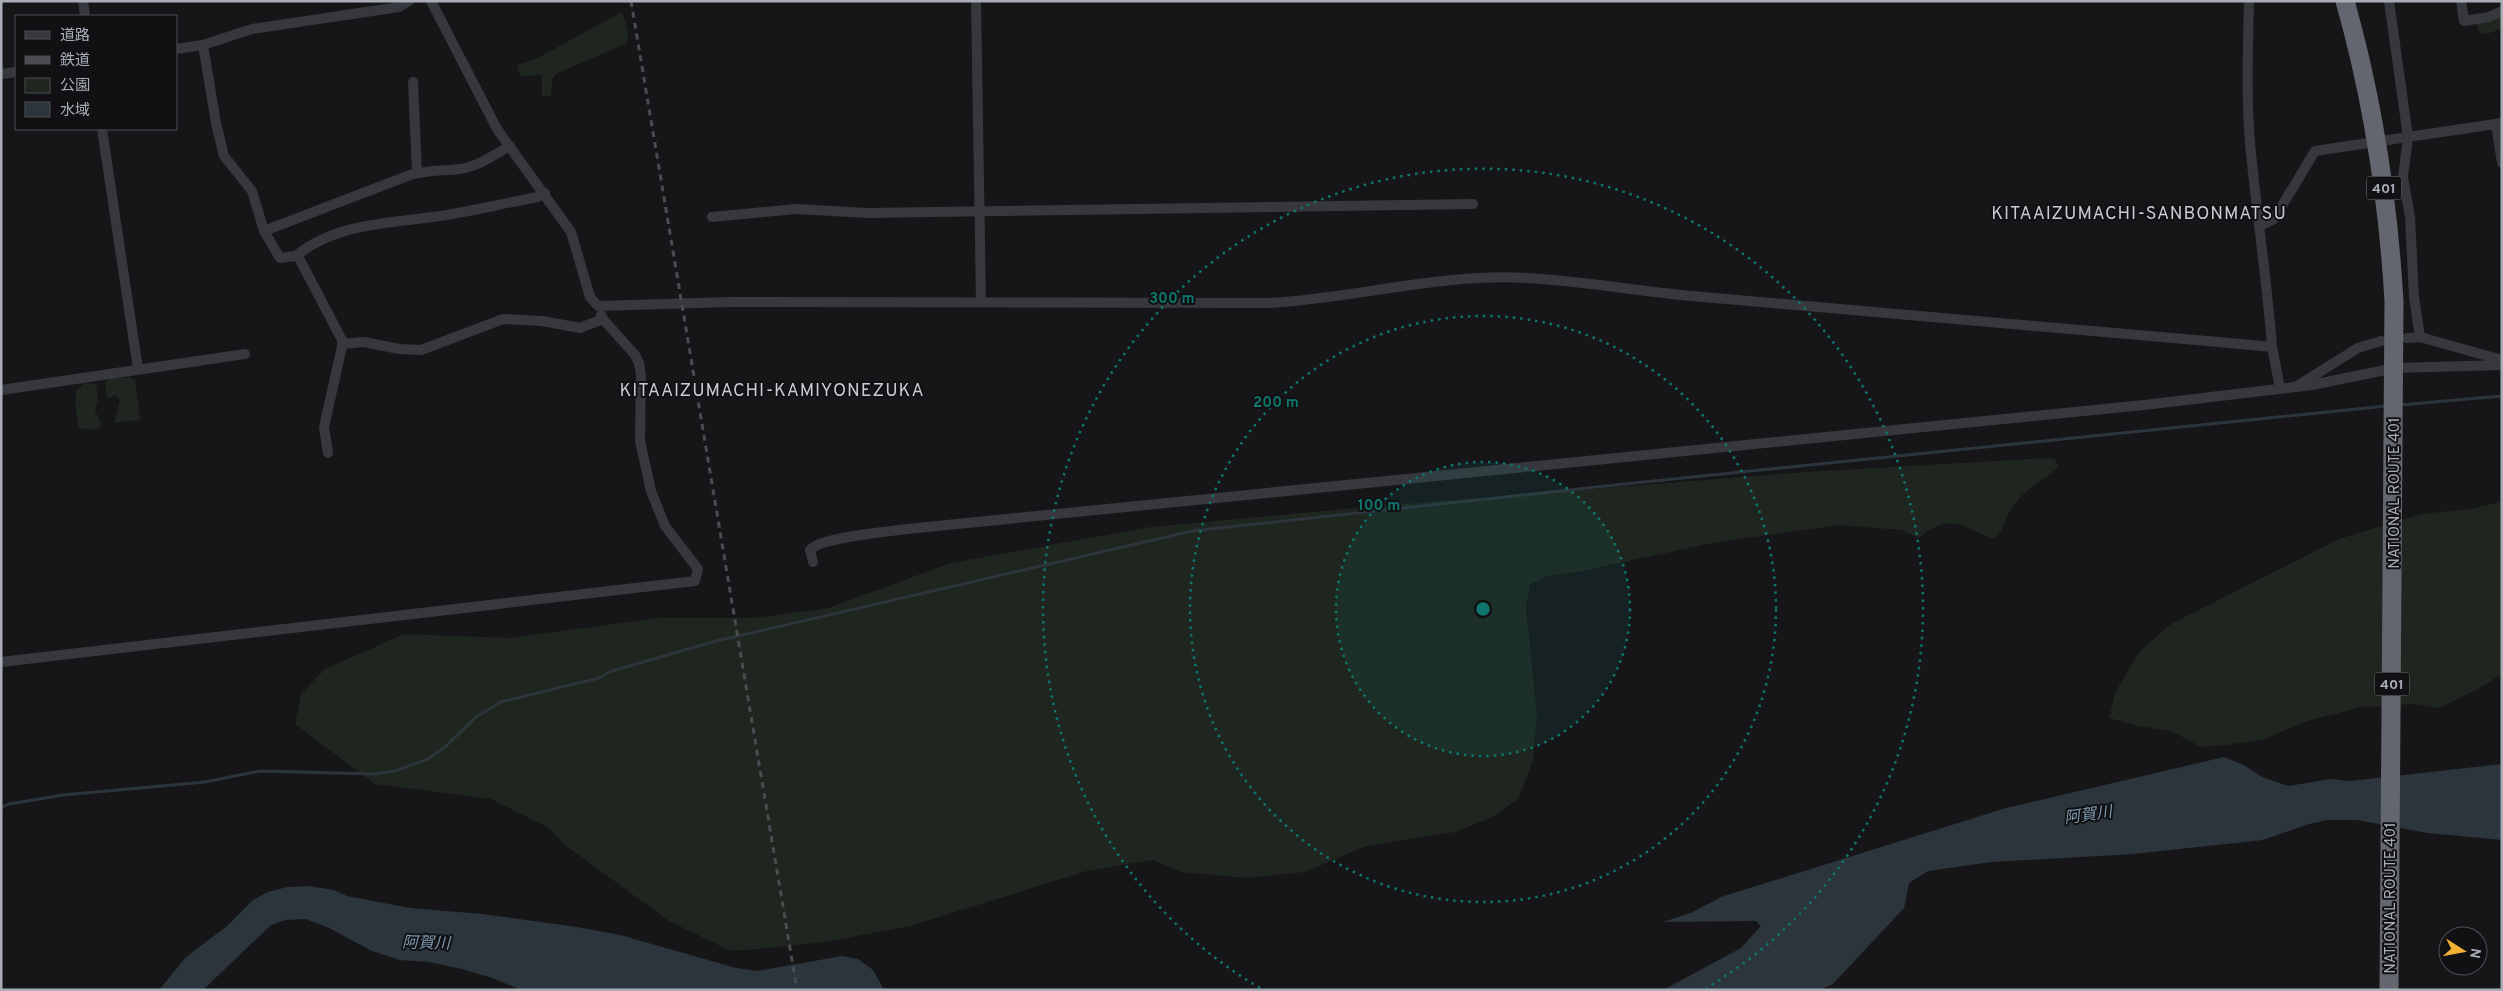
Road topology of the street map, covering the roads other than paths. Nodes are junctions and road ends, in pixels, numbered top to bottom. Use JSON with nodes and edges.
{"nodes":[{"id":1,"x":83,"y":1,"type":"edge"},
{"id":2,"x":408,"y":1,"type":"edge"},
{"id":3,"x":431,"y":1,"type":"edge"},
{"id":4,"x":976,"y":1,"type":"edge"},
{"id":5,"x":2249,"y":1,"type":"edge"},
{"id":6,"x":2345,"y":1,"type":"edge"},
{"id":7,"x":2389,"y":1,"type":"edge"},
{"id":8,"x":2461,"y":1,"type":"edge"},
{"id":9,"x":2502,"y":11,"type":"edge"},
{"id":10,"x":85,"y":15,"type":"edge"},
{"id":11,"x":203,"y":45,"type":"junction"},
{"id":12,"x":178,"y":49,"type":"edge"},
{"id":13,"x":15,"y":72,"type":"edge"},
{"id":14,"x":1,"y":74,"type":"edge"},
{"id":15,"x":413,"y":82,"type":"dead end"},
{"id":16,"x":2499,"y":123,"type":"edge"},
{"id":17,"x":102,"y":130,"type":"edge"},
{"id":18,"x":2408,"y":137,"type":"junction"},
{"id":19,"x":2377,"y":141,"type":"junction"},
{"id":20,"x":510,"y":146,"type":"junction"},
{"id":21,"x":2502,"y":163,"type":"edge"},
{"id":22,"x":418,"y":173,"type":"junction"},
{"id":23,"x":545,"y":193,"type":"junction"},
{"id":24,"x":1473,"y":204,"type":"dead end"},
{"id":25,"x":980,"y":212,"type":"junction"},
{"id":26,"x":712,"y":217,"type":"dead end"},
{"id":27,"x":2260,"y":226,"type":"junction"},
{"id":28,"x":264,"y":230,"type":"junction"},
{"id":29,"x":296,"y":256,"type":"junction"},
{"id":30,"x":981,"y":302,"type":"junction"},
{"id":31,"x":598,"y":306,"type":"junction"},
{"id":32,"x":602,"y":320,"type":"junction"},
{"id":33,"x":2420,"y":337,"type":"junction"},
{"id":34,"x":2407,"y":338,"type":"dead end"},
{"id":35,"x":2381,"y":341,"type":"dead end"},
{"id":36,"x":342,"y":344,"type":"junction"},
{"id":37,"x":2272,"y":347,"type":"junction"},
{"id":38,"x":245,"y":354,"type":"dead end"},
{"id":39,"x":2502,"y":360,"type":"edge"},
{"id":40,"x":2502,"y":365,"type":"edge"},
{"id":41,"x":138,"y":370,"type":"junction"},
{"id":42,"x":2395,"y":373,"type":"junction"},
{"id":43,"x":2296,"y":386,"type":"junction"},
{"id":44,"x":2280,"y":388,"type":"junction"},
{"id":45,"x":1,"y":390,"type":"edge"},
{"id":46,"x":328,"y":453,"type":"dead end"},
{"id":47,"x":813,"y":562,"type":"dead end"},
{"id":48,"x":1,"y":662,"type":"edge"},
{"id":49,"x":2389,"y":990,"type":"edge"}],
"edges":[{"from":1,"to":10,"type":"street"},
{"from":2,"to":11,"type":"street"},
{"from":3,"to":20,"type":"street"},
{"from":4,"to":25,"type":"street"},
{"from":5,"to":27,"type":"street"},
{"from":6,"to":19,"type":"highway","name":"NATIONAL ROUTE 401","number":"401"},
{"from":7,"to":18,"type":"street"},
{"from":8,"to":9,"type":"street"},
{"from":11,"to":12,"type":"street"},
{"from":11,"to":28,"type":"street"},
{"from":13,"to":14,"type":"street"},
{"from":15,"to":22,"type":"street"},
{"from":16,"to":18,"type":"street"},
{"from":16,"to":21,"type":"street"},
{"from":17,"to":41,"type":"street"},
{"from":18,"to":19,"type":"street"},
{"from":18,"to":33,"type":"street"},
{"from":19,"to":27,"type":"street"},
{"from":19,"to":42,"type":"highway","name":"NATIONAL ROUTE 401","number":"401"},
{"from":20,"to":22,"type":"street"},
{"from":20,"to":23,"type":"street"},
{"from":22,"to":28,"type":"street"},
{"from":23,"to":29,"type":"street"},
{"from":23,"to":31,"type":"street"},
{"from":24,"to":25,"type":"street"},
{"from":25,"to":26,"type":"street"},
{"from":25,"to":30,"type":"street"},
{"from":27,"to":37,"type":"street"},
{"from":28,"to":29,"type":"street"},
{"from":29,"to":36,"type":"street"},
{"from":30,"to":31,"type":"street"},
{"from":30,"to":37,"type":"street"},
{"from":31,"to":32,"type":"street"},
{"from":32,"to":36,"type":"street"},
{"from":32,"to":48,"type":"street"},
{"from":33,"to":34,"type":"street"},
{"from":33,"to":39,"type":"street"},
{"from":35,"to":43,"type":"street"},
{"from":36,"to":46,"type":"street"},
{"from":37,"to":44,"type":"street"},
{"from":38,"to":41,"type":"street"},
{"from":40,"to":42,"type":"street"},
{"from":41,"to":45,"type":"street"},
{"from":42,"to":43,"type":"street"},
{"from":42,"to":49,"type":"highway","name":"NATIONAL ROUTE 401","number":"401"},
{"from":43,"to":44,"type":"street"},
{"from":44,"to":47,"type":"street"}]}
